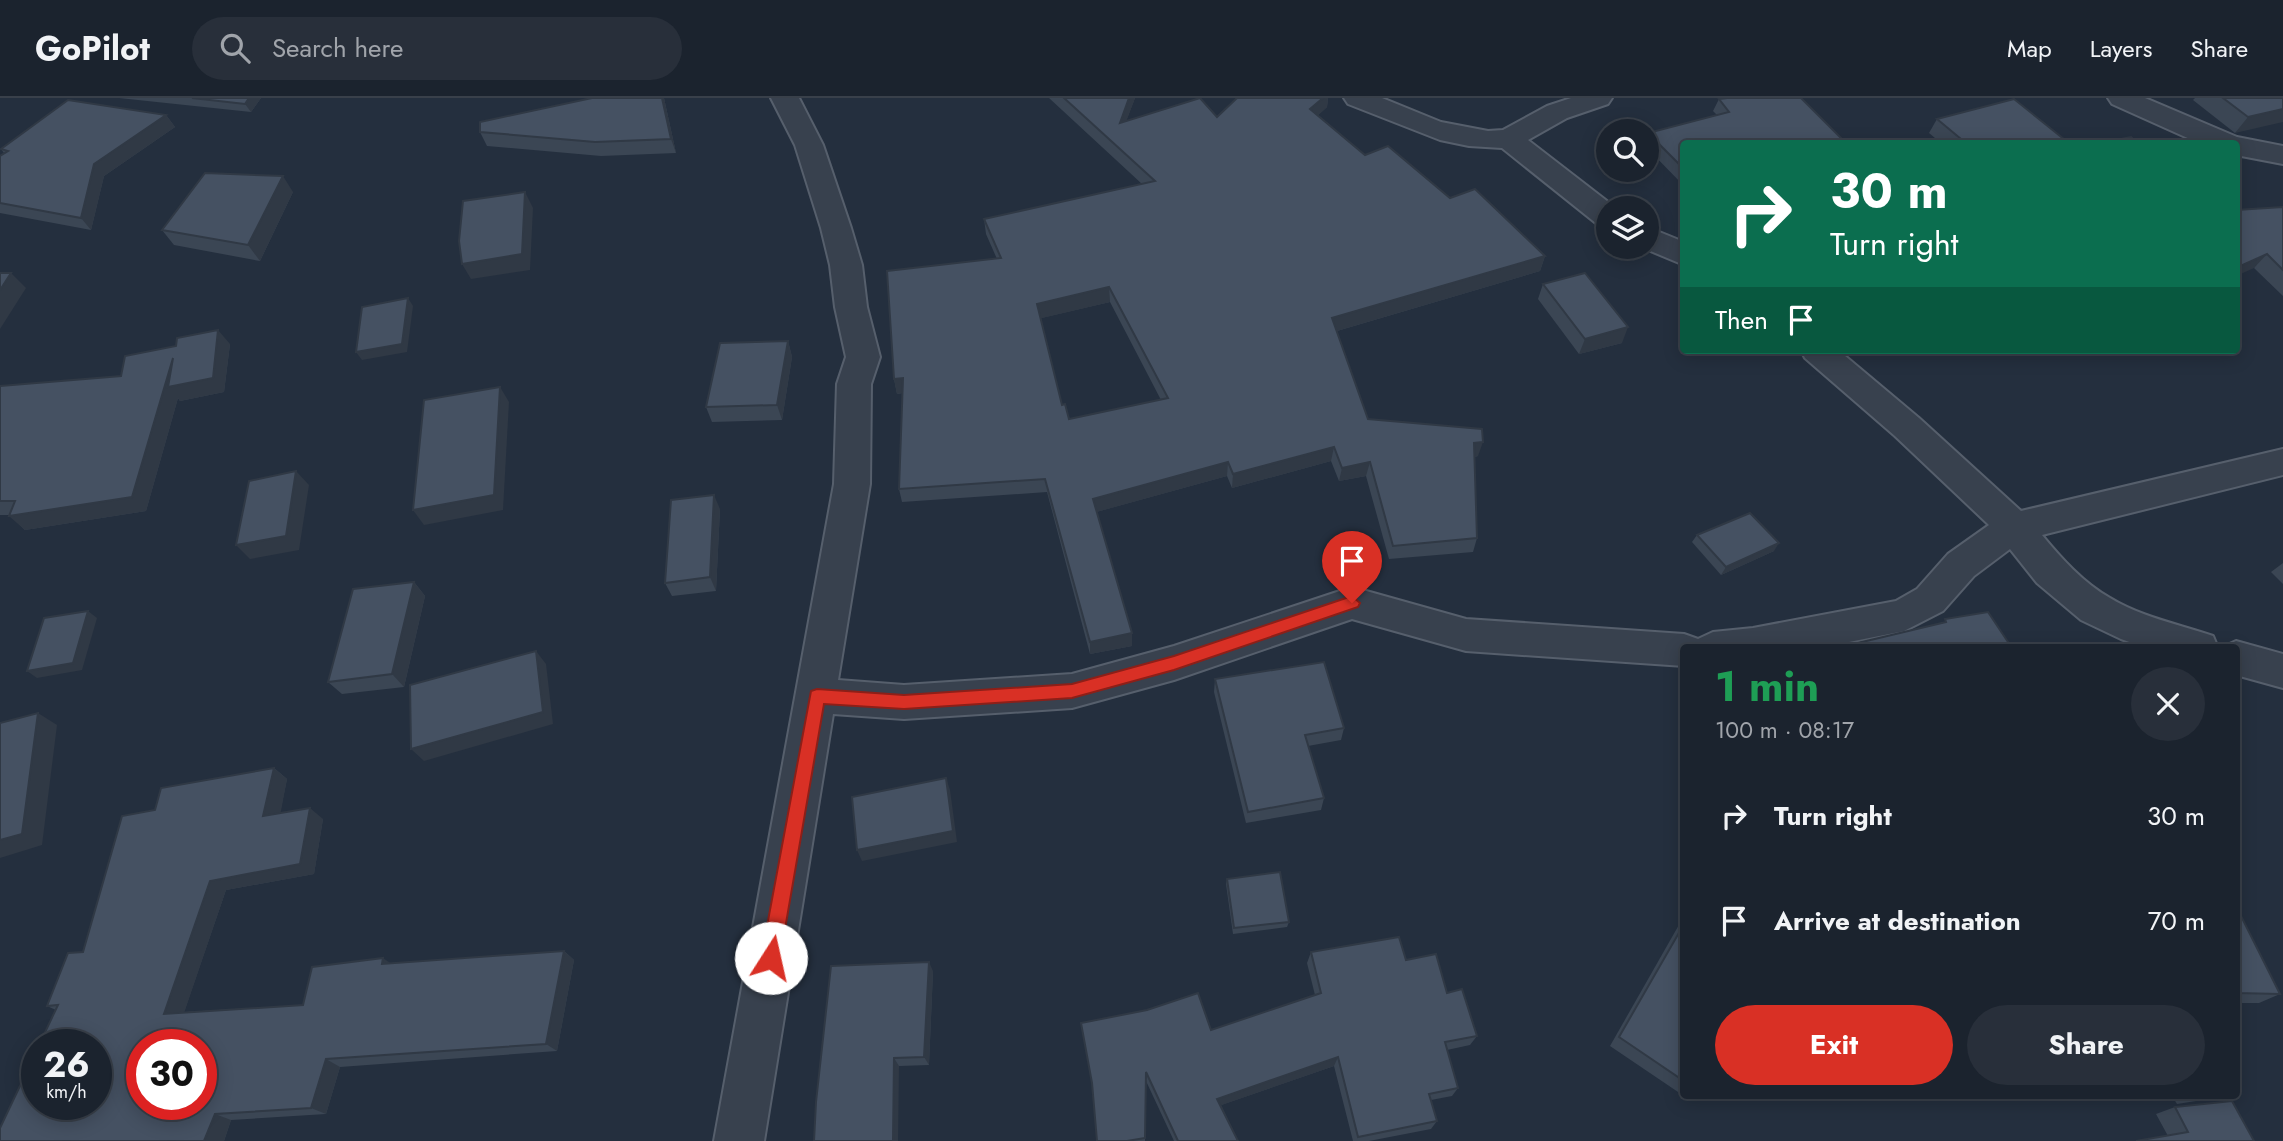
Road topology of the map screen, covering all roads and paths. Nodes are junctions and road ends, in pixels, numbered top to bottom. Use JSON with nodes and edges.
{"nodes":[{"id":1,"x":785,"y":98,"type":"edge"},
{"id":2,"x":1358,"y":98,"type":"edge"},
{"id":3,"x":1598,"y":98,"type":"edge"},
{"id":4,"x":2122,"y":98,"type":"edge"},
{"id":5,"x":1509,"y":139,"type":"junction"},
{"id":6,"x":2218,"y":140,"type":"edge"},
{"id":7,"x":2240,"y":147,"type":"edge"},
{"id":8,"x":2283,"y":155,"type":"edge"},
{"id":9,"x":1596,"y":208,"type":"edge"},
{"id":10,"x":1659,"y":243,"type":"edge"},
{"id":11,"x":1680,"y":253,"type":"edge"},
{"id":12,"x":1822,"y":354,"type":"edge"},
{"id":13,"x":2283,"y":462,"type":"edge"},
{"id":14,"x":2014,"y":527,"type":"junction"},
{"id":15,"x":1753,"y":644,"type":"edge"},
{"id":16,"x":2186,"y":644,"type":"edge"},
{"id":17,"x":1680,"y":650,"type":"edge"},
{"id":18,"x":2240,"y":659,"type":"edge"},
{"id":19,"x":2283,"y":671,"type":"edge"},
{"id":20,"x":817,"y":696,"type":"junction"},
{"id":21,"x":739,"y":1141,"type":"edge"}],
"edges":[{"from":1,"to":20,"type":"street"},
{"from":2,"to":5,"type":"street"},
{"from":3,"to":5,"type":"street"},
{"from":4,"to":6,"type":"street"},
{"from":5,"to":9,"type":"street"},
{"from":7,"to":8,"type":"street"},
{"from":10,"to":11,"type":"street"},
{"from":12,"to":14,"type":"street"},
{"from":13,"to":14,"type":"street"},
{"from":14,"to":15,"type":"street"},
{"from":14,"to":16,"type":"street"},
{"from":17,"to":20,"type":"street"},
{"from":18,"to":19,"type":"street"},
{"from":20,"to":21,"type":"street"}]}
